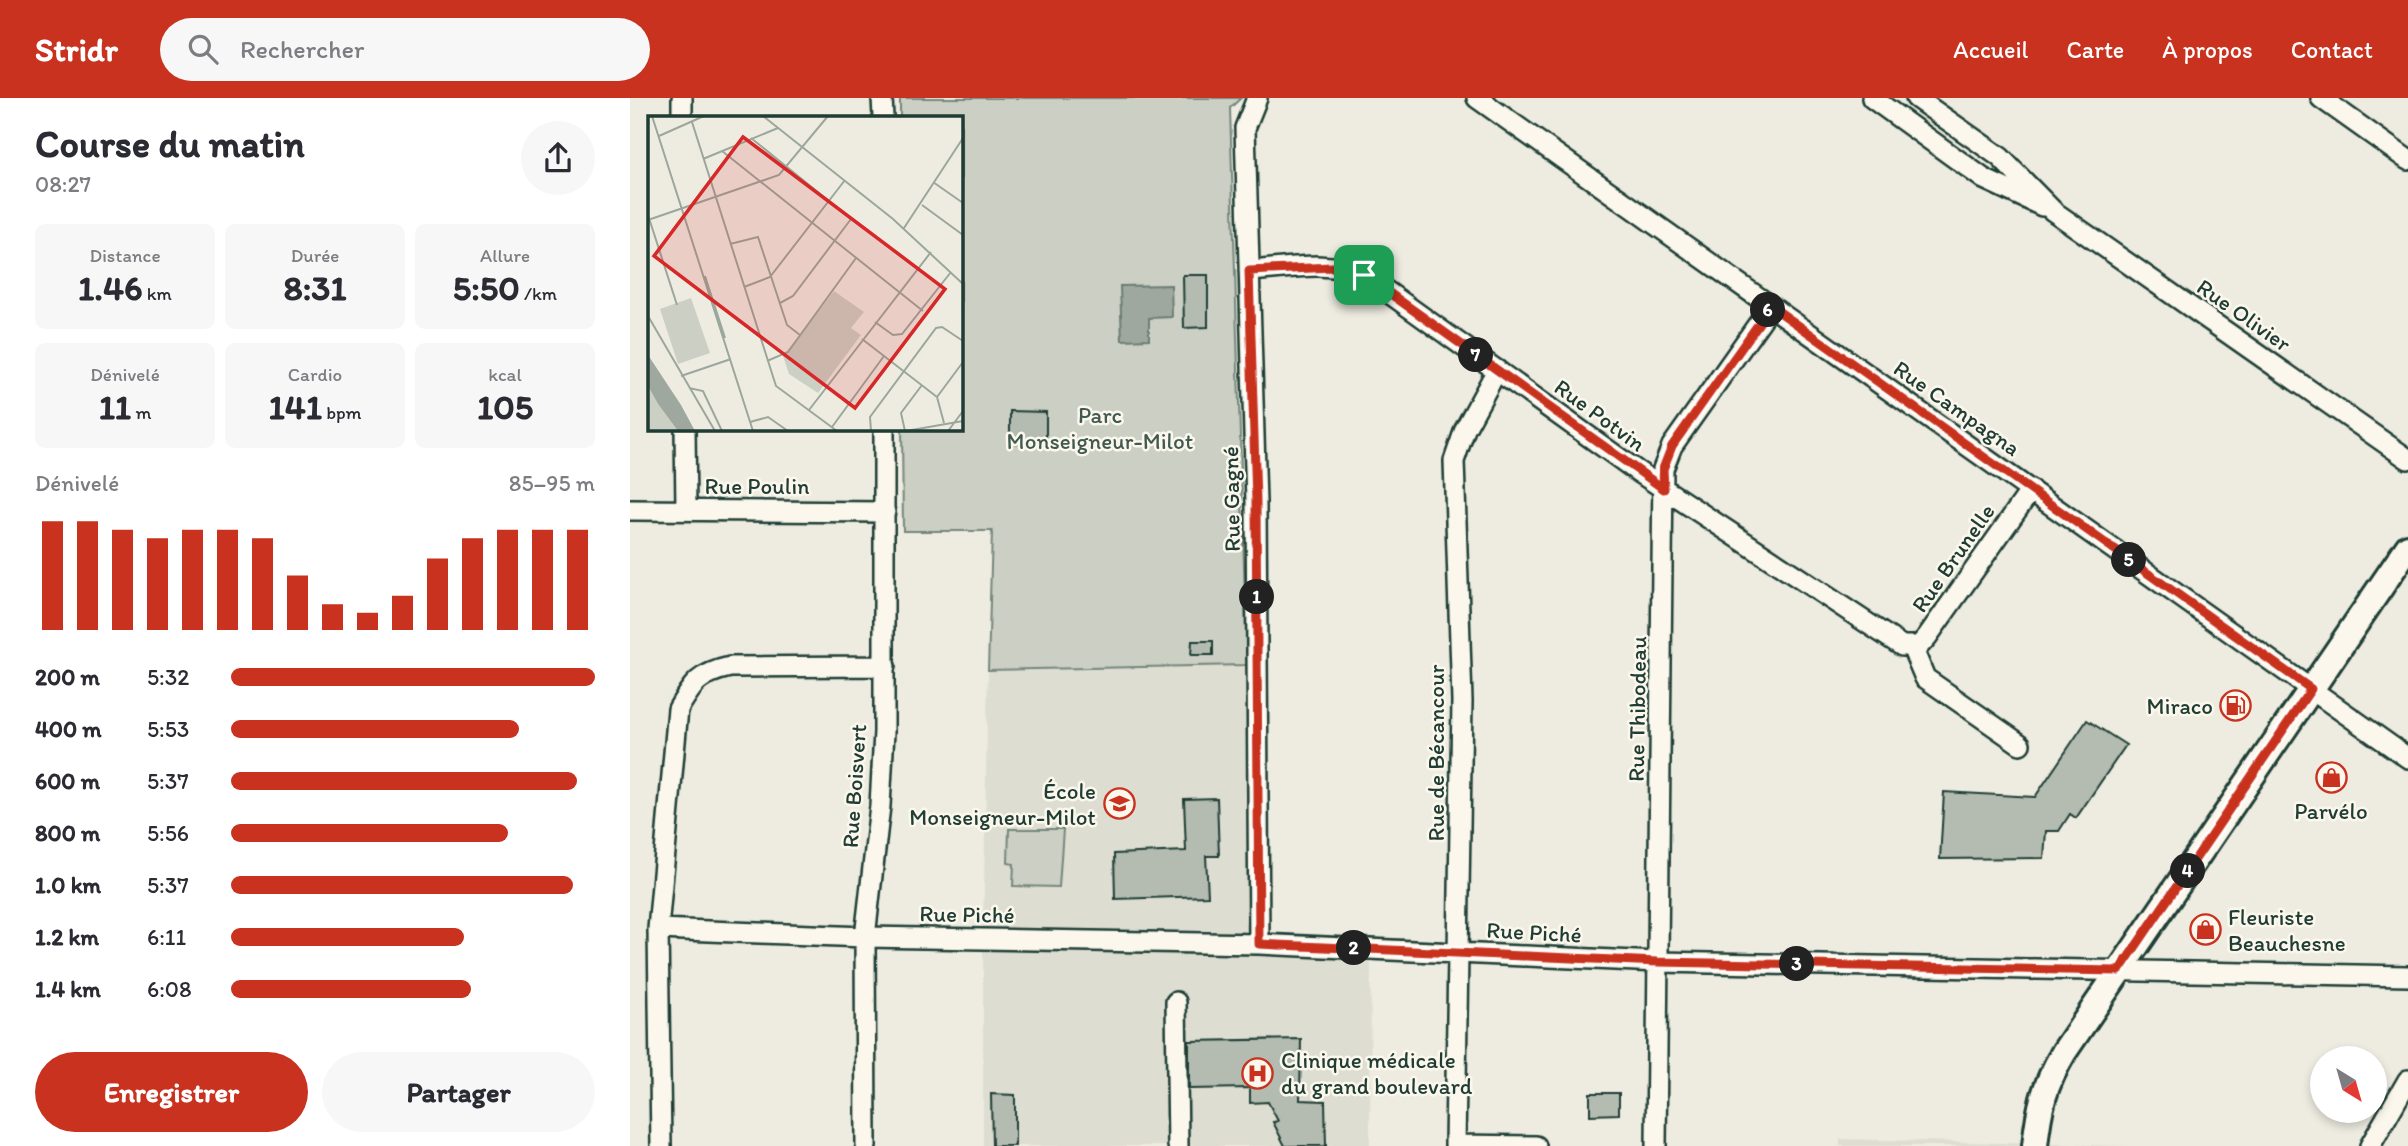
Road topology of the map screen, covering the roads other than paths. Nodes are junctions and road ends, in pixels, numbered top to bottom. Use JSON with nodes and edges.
{"nodes":[{"id":1,"x":682,"y":98,"type":"edge"},
{"id":2,"x":883,"y":98,"type":"edge"},
{"id":3,"x":1257,"y":98,"type":"edge"},
{"id":4,"x":1477,"y":98,"type":"edge"},
{"id":5,"x":1872,"y":98,"type":"edge"},
{"id":6,"x":1916,"y":98,"type":"edge"},
{"id":7,"x":2320,"y":98,"type":"edge"},
{"id":8,"x":682,"y":116,"type":"edge"},
{"id":9,"x":883,"y":116,"type":"edge"},
{"id":10,"x":1958,"y":128,"type":"junction"},
{"id":11,"x":1942,"y":149,"type":"junction"},
{"id":12,"x":2408,"y":160,"type":"edge"},
{"id":13,"x":2053,"y":211,"type":"junction"},
{"id":14,"x":1249,"y":271,"type":"junction"},
{"id":15,"x":1771,"y":306,"type":"junction"},
{"id":16,"x":1497,"y":370,"type":"junction"},
{"id":17,"x":685,"y":430,"type":"edge"},
{"id":18,"x":884,"y":430,"type":"edge"},
{"id":19,"x":2408,"y":459,"type":"edge"},
{"id":20,"x":1664,"y":489,"type":"junction"},
{"id":21,"x":2031,"y":490,"type":"junction"},
{"id":22,"x":630,"y":510,"type":"edge"},
{"id":23,"x":686,"y":510,"type":"junction"},
{"id":24,"x":884,"y":512,"type":"junction"},
{"id":25,"x":2408,"y":547,"type":"edge"},
{"id":26,"x":1912,"y":647,"type":"junction"},
{"id":27,"x":885,"y":666,"type":"junction"},
{"id":28,"x":2311,"y":689,"type":"junction"},
{"id":29,"x":2020,"y":744,"type":"dead end"},
{"id":30,"x":2408,"y":758,"type":"edge"},
{"id":31,"x":658,"y":929,"type":"junction"},
{"id":32,"x":865,"y":937,"type":"junction"},
{"id":33,"x":1259,"y":944,"type":"junction"},
{"id":34,"x":1458,"y":953,"type":"junction"},
{"id":35,"x":1658,"y":962,"type":"junction"},
{"id":36,"x":2119,"y":971,"type":"junction"},
{"id":37,"x":2408,"y":976,"type":"edge"},
{"id":38,"x":1176,"y":1002,"type":"dead end"},
{"id":39,"x":2408,"y":1080,"type":"edge"},
{"id":40,"x":1455,"y":1145,"type":"edge"},
{"id":41,"x":661,"y":1146,"type":"edge"},
{"id":42,"x":866,"y":1146,"type":"edge"},
{"id":43,"x":1178,"y":1146,"type":"edge"},
{"id":44,"x":1536,"y":1146,"type":"edge"},
{"id":45,"x":1656,"y":1146,"type":"edge"},
{"id":46,"x":2035,"y":1146,"type":"edge"},
{"id":47,"x":2370,"y":1146,"type":"edge"}],
"edges":[{"from":1,"to":8,"type":"street"},
{"from":2,"to":9,"type":"street"},
{"from":3,"to":14,"type":"street","name":"Rue Gagné"},
{"from":4,"to":15,"type":"street","name":"Rue Campagna"},
{"from":5,"to":11,"type":"street","name":"Rue Olivier"},
{"from":6,"to":10,"type":"street","name":"Rue Olivier"},
{"from":7,"to":12,"type":"street"},
{"from":10,"to":11,"type":"street"},
{"from":10,"to":13,"type":"street","name":"Rue Olivier"},
{"from":11,"to":13,"type":"street","name":"Rue Olivier"},
{"from":13,"to":19,"type":"street","name":"Rue Olivier"},
{"from":14,"to":16,"type":"street","name":"Rue Potvin"},
{"from":14,"to":33,"type":"street","name":"Rue Gagné"},
{"from":15,"to":20,"type":"street","name":"Rue Thibodeau"},
{"from":15,"to":21,"type":"street","name":"Rue Campagna"},
{"from":16,"to":20,"type":"street","name":"Rue Potvin"},
{"from":16,"to":34,"type":"street","name":"Rue de Bécancour"},
{"from":17,"to":23,"type":"street"},
{"from":18,"to":24,"type":"street","name":"Rue Boisvert"},
{"from":20,"to":26,"type":"street","name":"Rue Potvin"},
{"from":20,"to":35,"type":"street","name":"Rue Thibodeau"},
{"from":21,"to":26,"type":"street","name":"Rue Brunelle"},
{"from":21,"to":28,"type":"street","name":"Rue Campagna"},
{"from":22,"to":23,"type":"street","name":"Rue Poulin"},
{"from":23,"to":24,"type":"street","name":"Rue Poulin"},
{"from":24,"to":27,"type":"street","name":"Rue Boisvert"},
{"from":25,"to":28,"type":"main road"},
{"from":26,"to":29,"type":"street"},
{"from":27,"to":31,"type":"street"},
{"from":27,"to":32,"type":"street","name":"Rue Boisvert"},
{"from":28,"to":30,"type":"street","name":"Rue Campagna"},
{"from":28,"to":36,"type":"main road"},
{"from":31,"to":32,"type":"street","name":"Rue Piché"},
{"from":31,"to":41,"type":"street"},
{"from":32,"to":33,"type":"street","name":"Rue Piché"},
{"from":32,"to":42,"type":"street","name":"Rue Boisvert"},
{"from":33,"to":34,"type":"street","name":"Rue Piché"},
{"from":34,"to":35,"type":"street","name":"Rue Piché"},
{"from":34,"to":40,"type":"street","name":"Rue de Bécancour"},
{"from":35,"to":36,"type":"street","name":"Rue Piché"},
{"from":35,"to":45,"type":"street","name":"Rue Thibodeau"},
{"from":36,"to":37,"type":"street","name":"Rue Piché"},
{"from":36,"to":46,"type":"main road"},
{"from":38,"to":43,"type":"street"},
{"from":39,"to":47,"type":"street"},
{"from":40,"to":44,"type":"street"}]}
